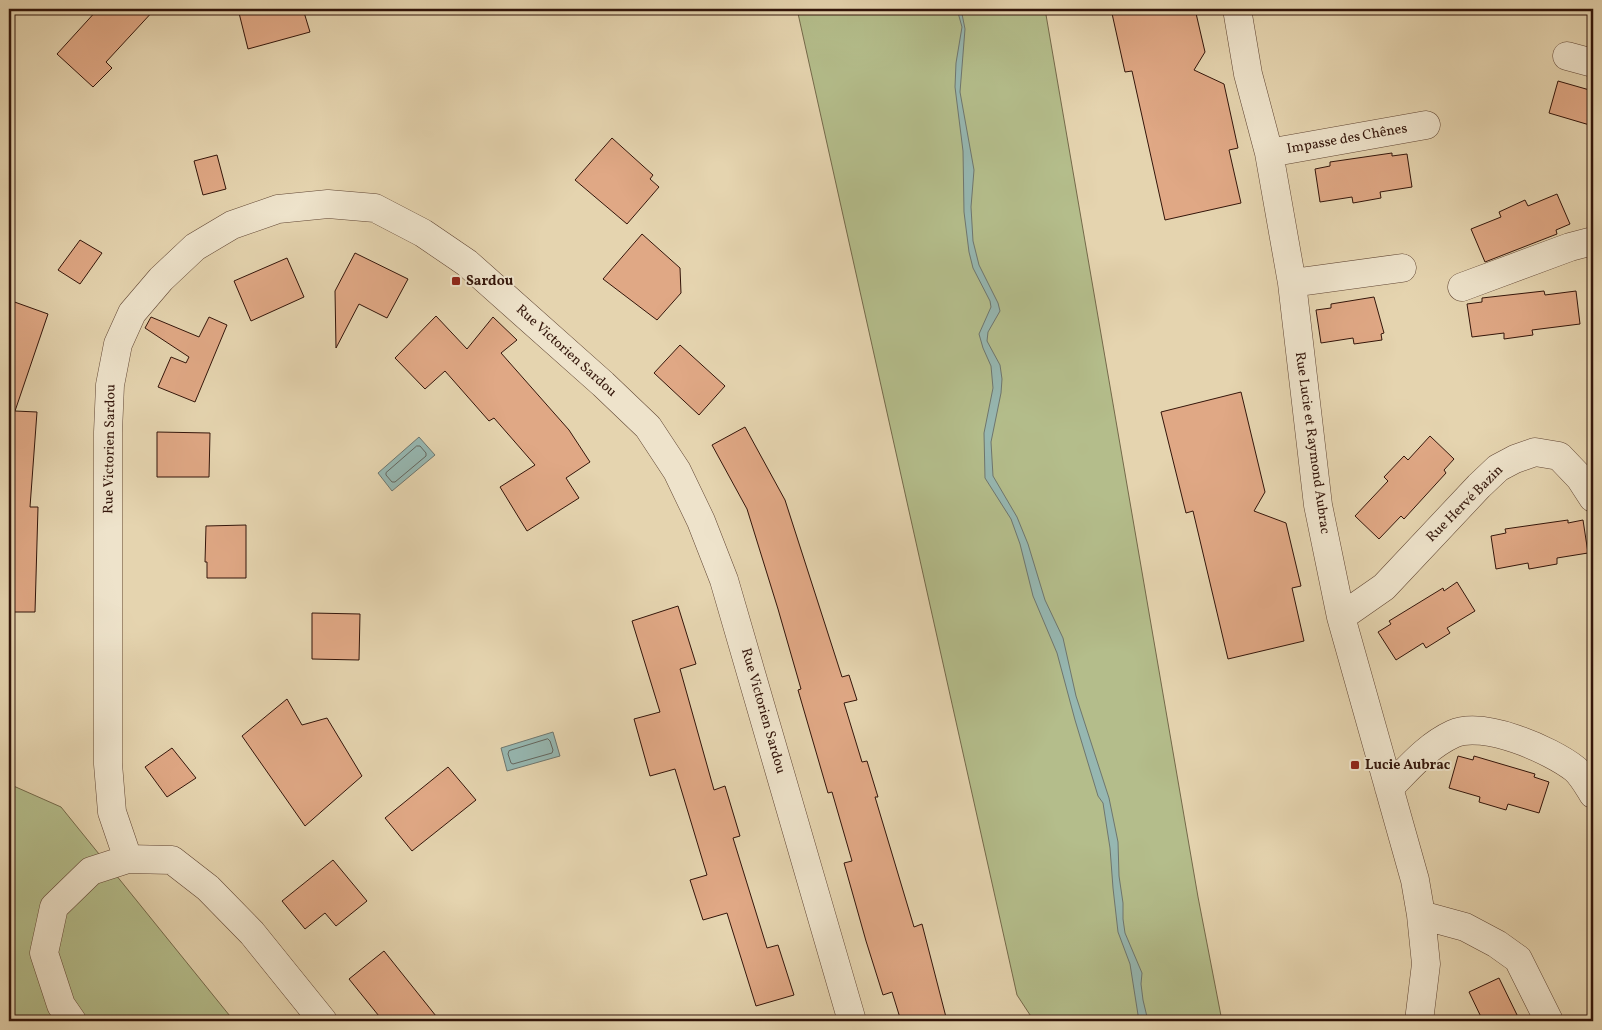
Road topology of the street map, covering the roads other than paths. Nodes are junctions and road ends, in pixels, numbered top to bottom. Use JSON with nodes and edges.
{"nodes":[{"id":1,"x":1236,"y":9,"type":"edge"},
{"id":2,"x":1567,"y":56,"type":"dead end"},
{"id":3,"x":1593,"y":63,"type":"edge"},
{"id":4,"x":1426,"y":125,"type":"dead end"},
{"id":5,"x":1269,"y":153,"type":"junction"},
{"id":6,"x":1593,"y":241,"type":"edge"},
{"id":7,"x":1402,"y":268,"type":"dead end"},
{"id":8,"x":1292,"y":283,"type":"junction"},
{"id":9,"x":1462,"y":287,"type":"dead end"},
{"id":10,"x":1593,"y":498,"type":"edge"},
{"id":11,"x":1341,"y":617,"type":"junction"},
{"id":12,"x":1389,"y":788,"type":"junction"},
{"id":13,"x":1593,"y":794,"type":"edge"},
{"id":14,"x":128,"y":859,"type":"junction"},
{"id":15,"x":1421,"y":915,"type":"junction"},
{"id":16,"x":72,"y":1021,"type":"edge"},
{"id":17,"x":323,"y":1021,"type":"edge"},
{"id":18,"x":852,"y":1021,"type":"edge"},
{"id":19,"x":1419,"y":1021,"type":"edge"},
{"id":20,"x":1549,"y":1021,"type":"edge"}],
"edges":[{"from":1,"to":5,"type":"street","name":"Rue Lucie et Raymond Aubrac"},
{"from":2,"to":3,"type":"street"},
{"from":4,"to":5,"type":"street","name":"Impasse des Chênes"},
{"from":5,"to":8,"type":"street","name":"Rue Lucie et Raymond Aubrac"},
{"from":6,"to":9,"type":"street"},
{"from":7,"to":8,"type":"street"},
{"from":8,"to":11,"type":"street","name":"Rue Lucie et Raymond Aubrac"},
{"from":10,"to":11,"type":"street","name":"Rue Hervé Bazin"},
{"from":11,"to":12,"type":"street","name":"Rue Lucie et Raymond Aubrac"},
{"from":12,"to":13,"type":"street"},
{"from":12,"to":15,"type":"street","name":"Rue Lucie et Raymond Aubrac"},
{"from":14,"to":16,"type":"street"},
{"from":14,"to":17,"type":"street"},
{"from":14,"to":18,"type":"street","name":"Rue Victorien Sardou"},
{"from":15,"to":19,"type":"street","name":"Rue Lucie et Raymond Aubrac"},
{"from":15,"to":20,"type":"street"}]}
